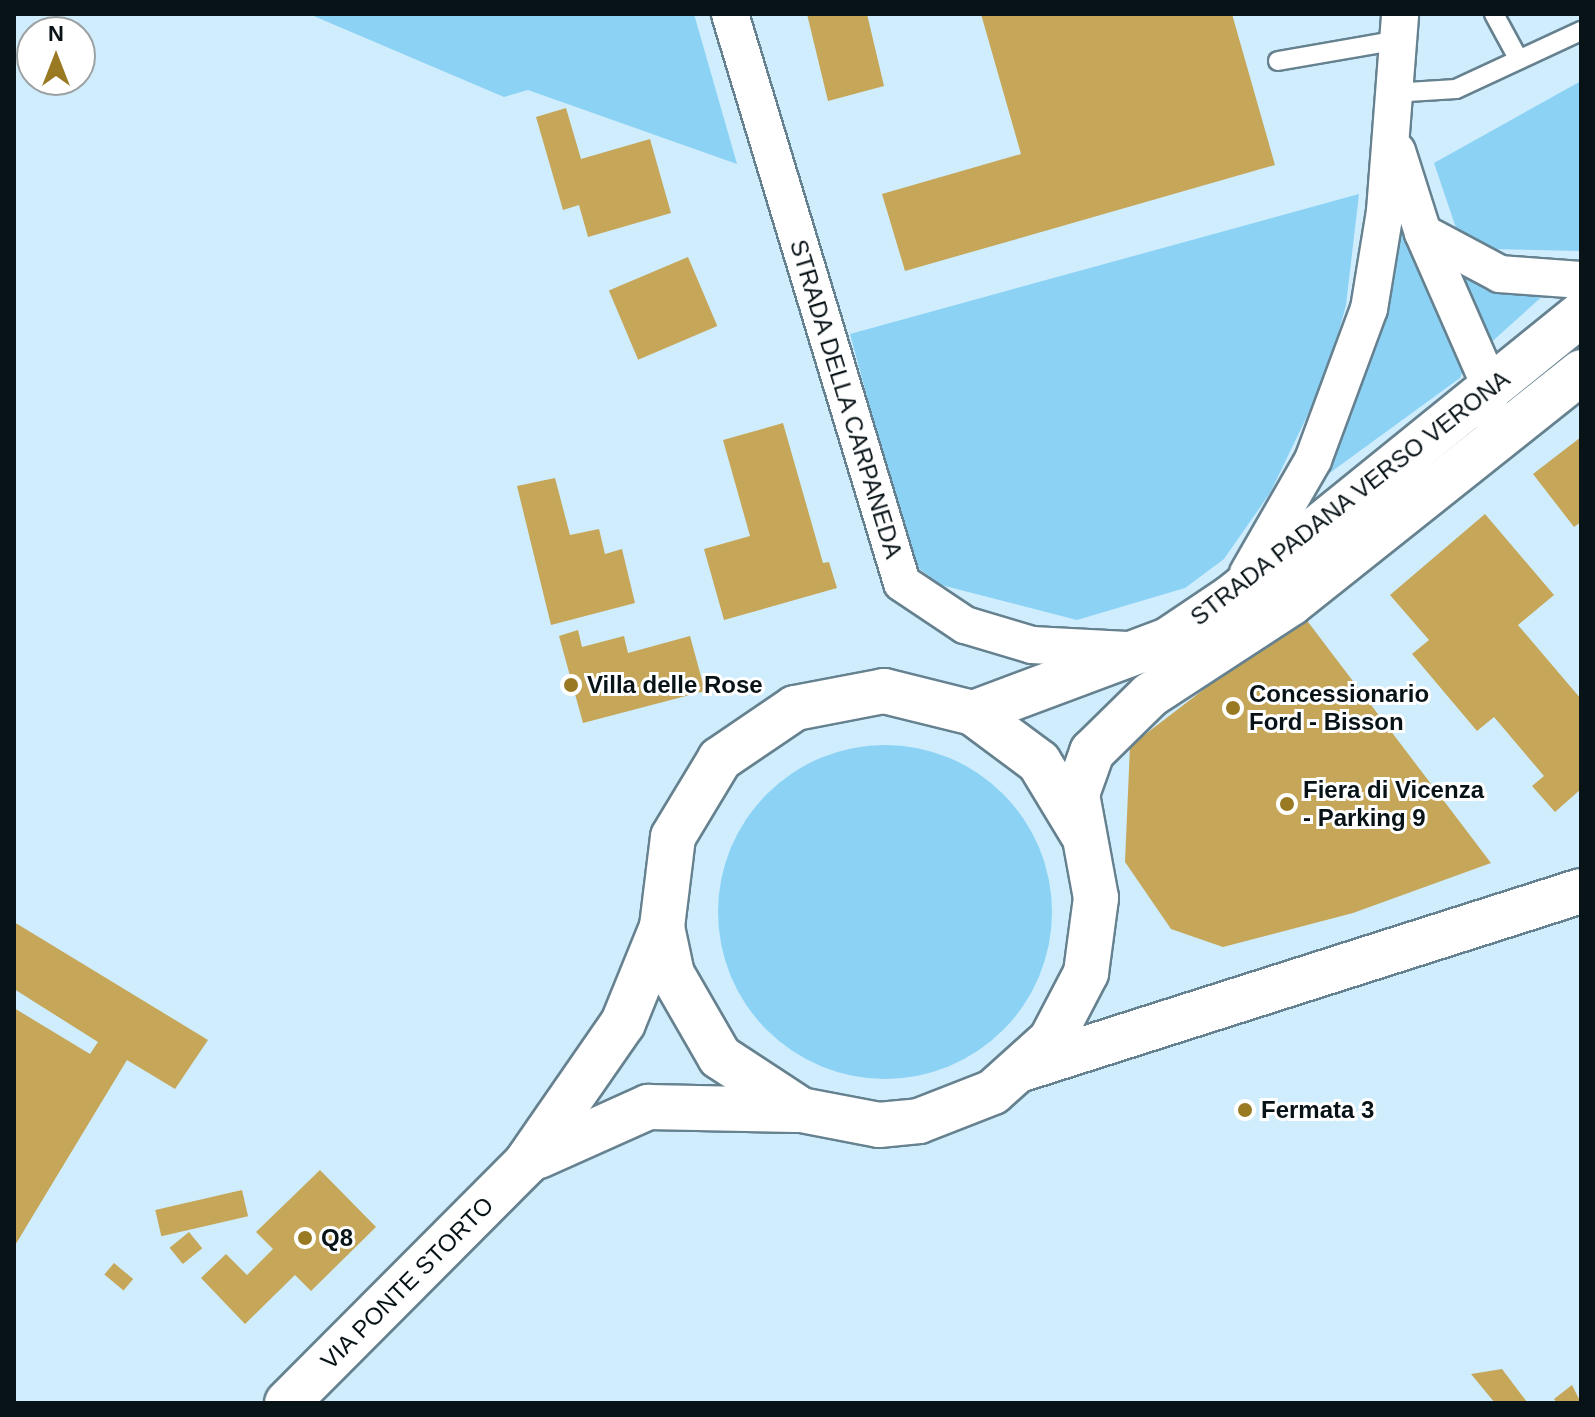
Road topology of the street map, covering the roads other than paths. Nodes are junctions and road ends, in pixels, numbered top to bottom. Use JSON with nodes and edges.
{"nodes":[{"id":1,"x":730,"y":14,"type":"edge"},
{"id":2,"x":1494,"y":14,"type":"edge"},
{"id":3,"x":1399,"y":27,"type":"edge"},
{"id":4,"x":1581,"y":31,"type":"edge"},
{"id":5,"x":1519,"y":60,"type":"junction"},
{"id":6,"x":1278,"y":61,"type":"dead end"},
{"id":7,"x":1391,"y":108,"type":"junction"},
{"id":8,"x":1423,"y":233,"type":"junction"},
{"id":9,"x":1581,"y":280,"type":"edge"},
{"id":10,"x":1581,"y":314,"type":"edge"},
{"id":11,"x":1581,"y":372,"type":"edge"},
{"id":12,"x":1491,"y":388,"type":"junction"},
{"id":13,"x":1480,"y":454,"type":"junction"},
{"id":14,"x":1232,"y":597,"type":"junction"},
{"id":15,"x":1145,"y":650,"type":"junction"},
{"id":16,"x":973,"y":713,"type":"junction"},
{"id":17,"x":1082,"y":833,"type":"junction"},
{"id":18,"x":1581,"y":891,"type":"edge"},
{"id":19,"x":662,"y":927,"type":"junction"},
{"id":20,"x":1025,"y":1068,"type":"junction"},
{"id":21,"x":801,"y":1110,"type":"junction"},
{"id":22,"x":526,"y":1163,"type":"junction"},
{"id":23,"x":287,"y":1403,"type":"edge"}],
"edges":[{"from":1,"to":15,"type":"street","name":"STRADA DELLA CARPANEDA"},
{"from":2,"to":5,"type":"lane"},
{"from":3,"to":6,"type":"lane"},
{"from":3,"to":7,"type":"street"},
{"from":4,"to":5,"type":"lane"},
{"from":5,"to":7,"type":"lane"},
{"from":7,"to":8,"type":"street"},
{"from":7,"to":14,"type":"street"},
{"from":8,"to":9,"type":"street"},
{"from":8,"to":12,"type":"street"},
{"from":10,"to":12,"type":"main road","name":"STRADA PADANA VERSO VERONA"},
{"from":11,"to":13,"type":"main road","name":"STRADA PADANA VERSO VERONA"},
{"from":12,"to":13,"type":"street"},
{"from":12,"to":14,"type":"main road","name":"STRADA PADANA VERSO VERONA"},
{"from":13,"to":17,"type":"main road","name":"STRADA PADANA VERSO VERONA"},
{"from":14,"to":15,"type":"main road","name":"STRADA PADANA VERSO VERONA"},
{"from":15,"to":16,"type":"main road","name":"STRADA PADANA VERSO VERONA"},
{"from":16,"to":17,"type":"main road","name":"STRADA PADANA VERSO VERONA"},
{"from":16,"to":19,"type":"main road","name":"STRADA PADANA VERSO VERONA"},
{"from":17,"to":20,"type":"main road","name":"STRADA PADANA VERSO VERONA"},
{"from":18,"to":20,"type":"main road"},
{"from":19,"to":21,"type":"main road","name":"STRADA PADANA VERSO VERONA"},
{"from":19,"to":22,"type":"main road","name":"VIA PONTE STORTO"},
{"from":20,"to":21,"type":"main road","name":"STRADA PADANA VERSO VERONA"},
{"from":21,"to":22,"type":"main road","name":"VIA PONTE STORTO"},
{"from":22,"to":23,"type":"main road","name":"VIA PONTE STORTO"}]}
